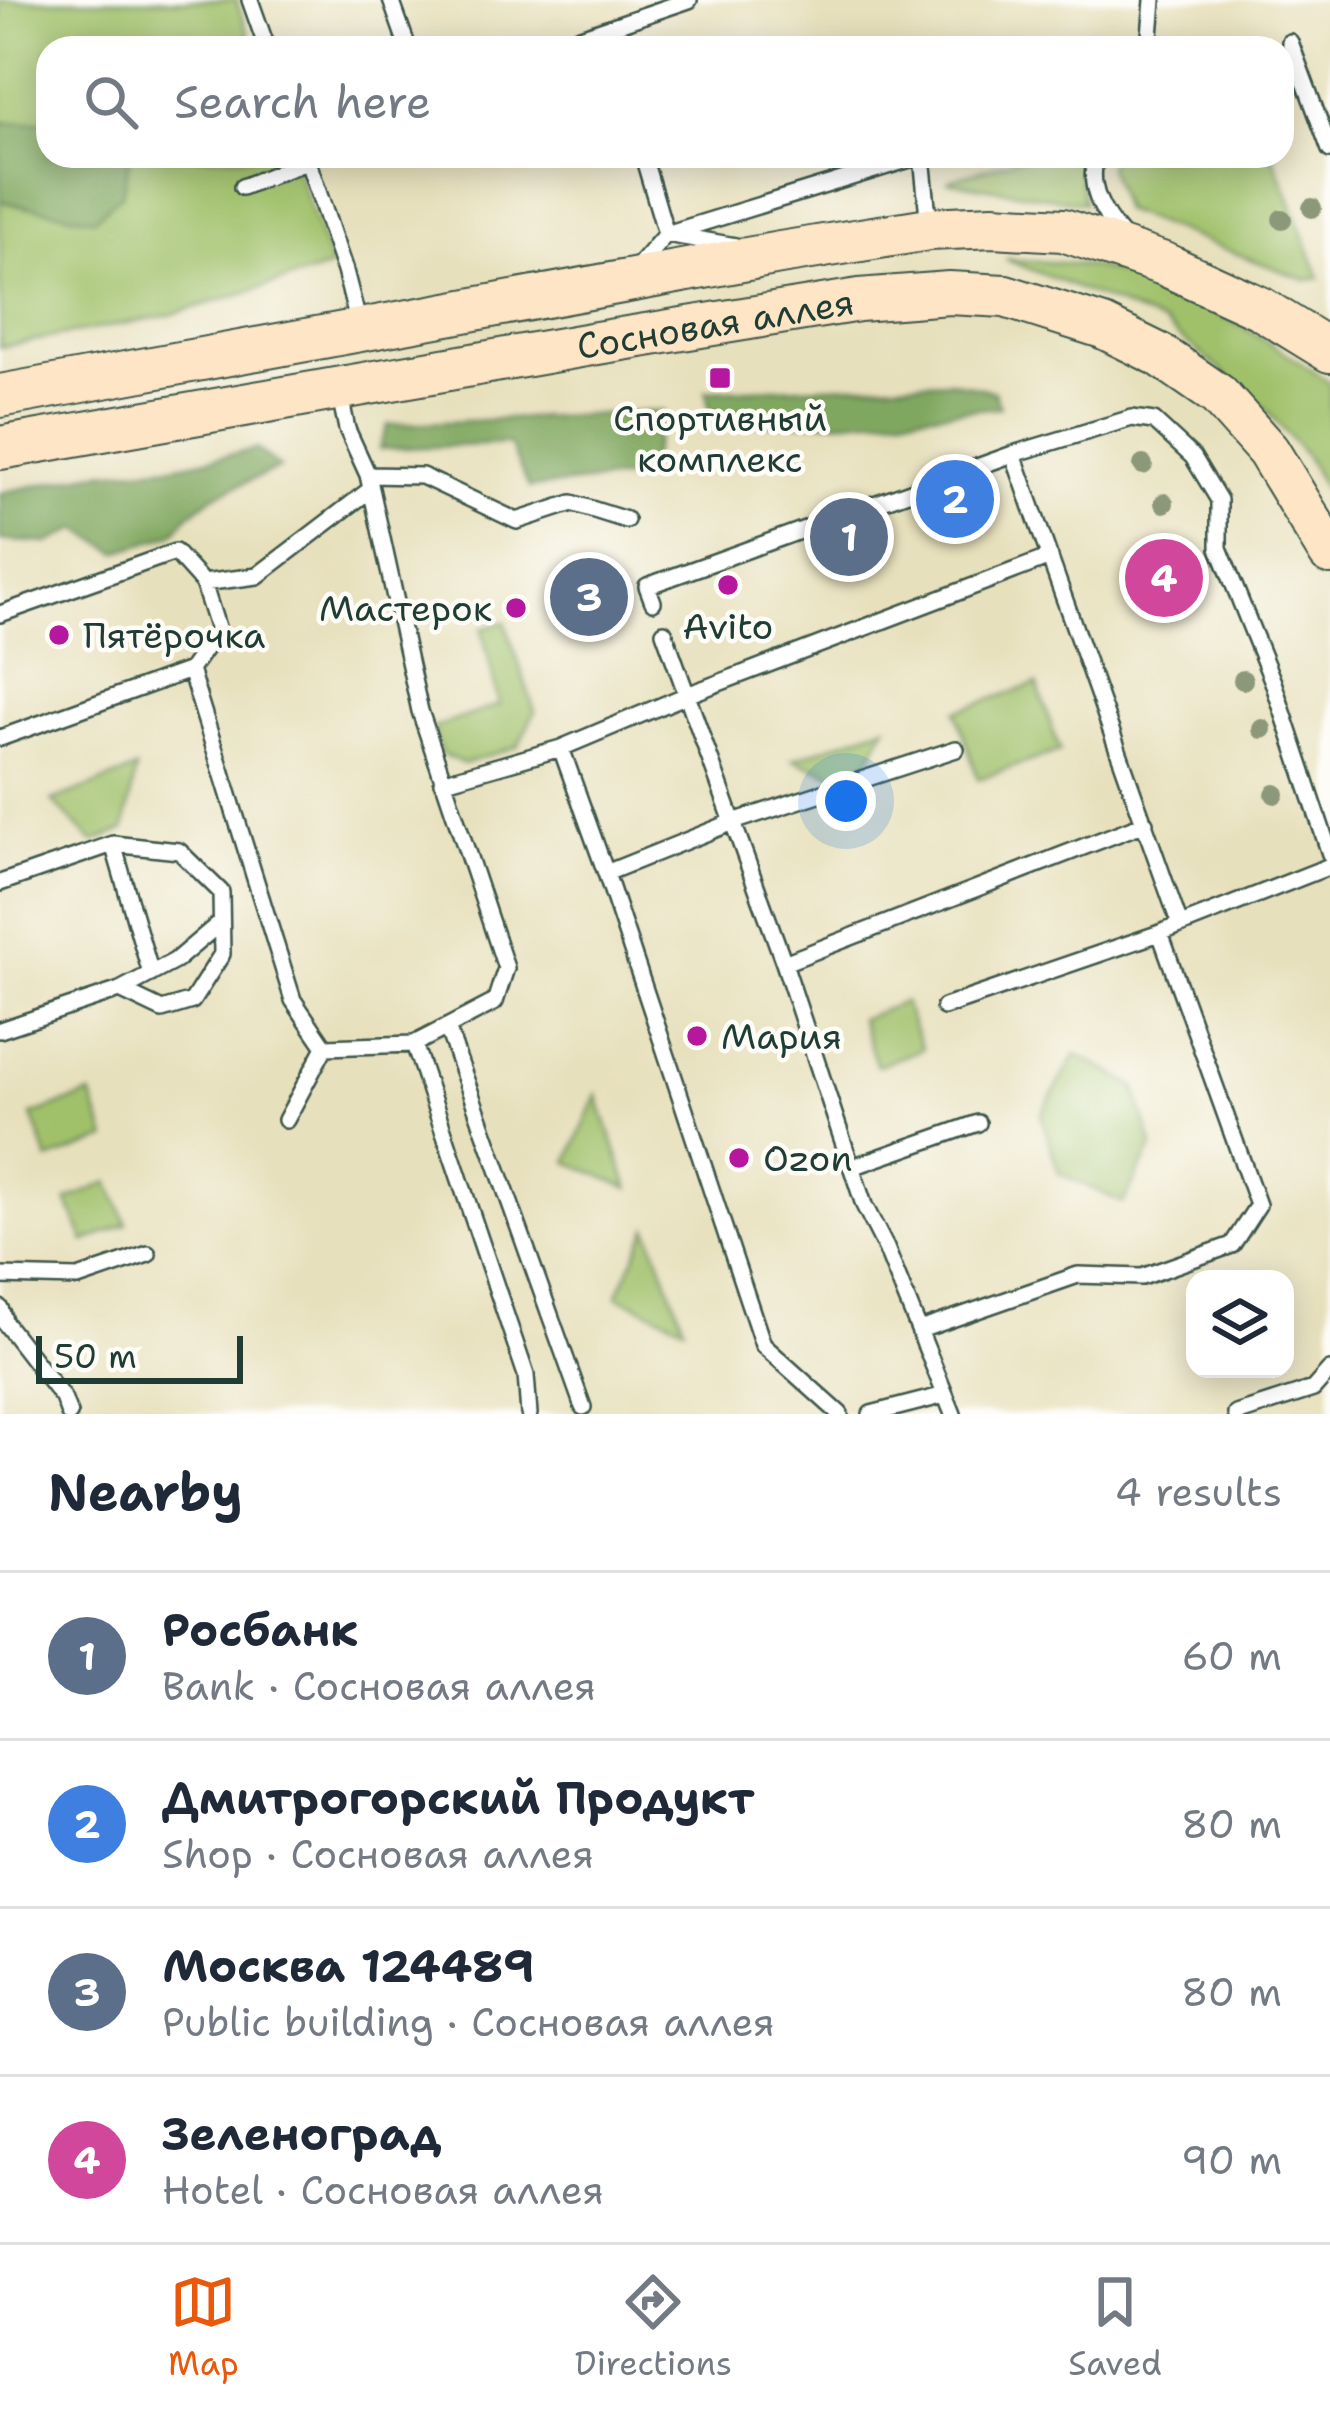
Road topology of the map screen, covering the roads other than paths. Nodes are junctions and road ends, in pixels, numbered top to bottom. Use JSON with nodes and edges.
{"nodes":[{"id":1,"x":250,"y":0,"type":"edge"},
{"id":2,"x":391,"y":0,"type":"edge"},
{"id":3,"x":689,"y":0,"type":"edge"},
{"id":4,"x":1153,"y":0,"type":"edge"},
{"id":5,"x":599,"y":31,"type":"junction"},
{"id":6,"x":264,"y":36,"type":"edge"},
{"id":7,"x":404,"y":36,"type":"edge"},
{"id":8,"x":584,"y":36,"type":"edge"},
{"id":9,"x":601,"y":36,"type":"edge"},
{"id":10,"x":1150,"y":36,"type":"edge"},
{"id":11,"x":1294,"y":50,"type":"edge"},
{"id":12,"x":1330,"y":150,"type":"edge"},
{"id":13,"x":286,"y":168,"type":"edge"},
{"id":14,"x":310,"y":168,"type":"edge"},
{"id":15,"x":647,"y":168,"type":"edge"},
{"id":16,"x":882,"y":168,"type":"edge"},
{"id":17,"x":922,"y":168,"type":"edge"},
{"id":18,"x":1093,"y":168,"type":"edge"},
{"id":19,"x":242,"y":187,"type":"dead end"},
{"id":20,"x":929,"y":229,"type":"junction"},
{"id":21,"x":666,"y":234,"type":"junction"},
{"id":22,"x":780,"y":253,"type":"junction"},
{"id":23,"x":1164,"y":264,"type":"junction"},
{"id":24,"x":624,"y":283,"type":"junction"},
{"id":25,"x":360,"y":331,"type":"junction"},
{"id":26,"x":1330,"y":351,"type":"edge"},
{"id":27,"x":338,"y":388,"type":"junction"},
{"id":28,"x":0,"y":396,"type":"edge"},
{"id":29,"x":0,"y":448,"type":"edge"},
{"id":30,"x":1012,"y":454,"type":"junction"},
{"id":31,"x":369,"y":482,"type":"junction"},
{"id":32,"x":626,"y":520,"type":"dead end"},
{"id":33,"x":1330,"y":553,"type":"edge"},
{"id":34,"x":1049,"y":557,"type":"junction"},
{"id":35,"x":203,"y":583,"type":"junction"},
{"id":36,"x":653,"y":602,"type":"dead end"},
{"id":37,"x":0,"y":614,"type":"edge"},
{"id":38,"x":664,"y":632,"type":"dead end"},
{"id":39,"x":190,"y":670,"type":"junction"},
{"id":40,"x":687,"y":695,"type":"junction"},
{"id":41,"x":0,"y":738,"type":"edge"},
{"id":42,"x":561,"y":748,"type":"junction"},
{"id":43,"x":956,"y":748,"type":"dead end"},
{"id":44,"x":442,"y":782,"type":"junction"},
{"id":45,"x":733,"y":822,"type":"junction"},
{"id":46,"x":1145,"y":823,"type":"junction"},
{"id":47,"x":113,"y":844,"type":"junction"},
{"id":48,"x":1330,"y":854,"type":"edge"},
{"id":49,"x":1330,"y":866,"type":"edge"},
{"id":50,"x":606,"y":873,"type":"junction"},
{"id":51,"x":0,"y":883,"type":"edge"},
{"id":52,"x":221,"y":922,"type":"junction"},
{"id":53,"x":1180,"y":925,"type":"junction"},
{"id":54,"x":1160,"y":933,"type":"junction"},
{"id":55,"x":784,"y":963,"type":"junction"},
{"id":56,"x":151,"y":974,"type":"junction"},
{"id":57,"x":120,"y":990,"type":"junction"},
{"id":58,"x":944,"y":1007,"type":"dead end"},
{"id":59,"x":447,"y":1027,"type":"junction"},
{"id":60,"x":0,"y":1030,"type":"edge"},
{"id":61,"x":414,"y":1044,"type":"junction"},
{"id":62,"x":325,"y":1047,"type":"junction"},
{"id":63,"x":286,"y":1120,"type":"dead end"},
{"id":64,"x":978,"y":1124,"type":"dead end"},
{"id":65,"x":852,"y":1167,"type":"junction"},
{"id":66,"x":148,"y":1254,"type":"dead end"},
{"id":67,"x":0,"y":1276,"type":"edge"},
{"id":68,"x":0,"y":1308,"type":"edge"},
{"id":69,"x":920,"y":1330,"type":"junction"},
{"id":70,"x":1330,"y":1370,"type":"edge"},
{"id":71,"x":945,"y":1396,"type":"junction"},
{"id":72,"x":583,"y":1407,"type":"dead end"},
{"id":73,"x":69,"y":1414,"type":"edge"},
{"id":74,"x":529,"y":1414,"type":"edge"},
{"id":75,"x":840,"y":1414,"type":"edge"},
{"id":76,"x":871,"y":1414,"type":"edge"},
{"id":77,"x":953,"y":1414,"type":"edge"},
{"id":78,"x":1236,"y":1414,"type":"edge"}],
"edges":[{"from":1,"to":6,"type":"lane"},
{"from":2,"to":7,"type":"lane"},
{"from":3,"to":5,"type":"lane"},
{"from":4,"to":10,"type":"lane"},
{"from":5,"to":8,"type":"lane"},
{"from":5,"to":9,"type":"lane"},
{"from":11,"to":12,"type":"lane"},
{"from":13,"to":19,"type":"lane"},
{"from":14,"to":25,"type":"lane"},
{"from":15,"to":21,"type":"lane"},
{"from":16,"to":21,"type":"lane"},
{"from":17,"to":20,"type":"lane"},
{"from":18,"to":23,"type":"lane"},
{"from":20,"to":22,"type":"main road","name":"Сосновая аллея"},
{"from":20,"to":23,"type":"main road","name":"Сосновая аллея"},
{"from":21,"to":22,"type":"lane"},
{"from":21,"to":24,"type":"lane"},
{"from":22,"to":24,"type":"main road","name":"Сосновая аллея"},
{"from":23,"to":26,"type":"main road","name":"Сосновая аллея"},
{"from":24,"to":25,"type":"main road","name":"Сосновая аллея"},
{"from":25,"to":28,"type":"main road","name":"Сосновая аллея"},
{"from":27,"to":29,"type":"main road","name":"Сосновая аллея"},
{"from":27,"to":31,"type":"lane"},
{"from":27,"to":33,"type":"main road","name":"Сосновая аллея"},
{"from":30,"to":34,"type":"lane"},
{"from":30,"to":36,"type":"lane"},
{"from":30,"to":48,"type":"lane"},
{"from":31,"to":32,"type":"lane"},
{"from":31,"to":35,"type":"lane"},
{"from":31,"to":44,"type":"lane"},
{"from":34,"to":40,"type":"lane"},
{"from":34,"to":46,"type":"lane"},
{"from":35,"to":37,"type":"lane"},
{"from":35,"to":39,"type":"lane"},
{"from":38,"to":40,"type":"lane"},
{"from":39,"to":41,"type":"lane"},
{"from":39,"to":62,"type":"lane"},
{"from":40,"to":42,"type":"lane"},
{"from":40,"to":45,"type":"lane"},
{"from":42,"to":44,"type":"lane"},
{"from":42,"to":50,"type":"lane"},
{"from":43,"to":45,"type":"lane"},
{"from":44,"to":59,"type":"lane"},
{"from":45,"to":50,"type":"lane"},
{"from":45,"to":55,"type":"lane"},
{"from":46,"to":53,"type":"lane"},
{"from":46,"to":55,"type":"lane"},
{"from":47,"to":51,"type":"lane"},
{"from":47,"to":52,"type":"lane"},
{"from":47,"to":56,"type":"lane"},
{"from":49,"to":53,"type":"lane"},
{"from":50,"to":75,"type":"lane"},
{"from":52,"to":56,"type":"lane"},
{"from":52,"to":57,"type":"lane"},
{"from":53,"to":54,"type":"lane"},
{"from":54,"to":58,"type":"lane"},
{"from":54,"to":69,"type":"lane"},
{"from":55,"to":65,"type":"lane"},
{"from":56,"to":57,"type":"lane"},
{"from":57,"to":60,"type":"lane"},
{"from":59,"to":61,"type":"lane"},
{"from":59,"to":72,"type":"lane"},
{"from":61,"to":62,"type":"lane"},
{"from":61,"to":74,"type":"lane"},
{"from":62,"to":63,"type":"lane"},
{"from":64,"to":65,"type":"lane"},
{"from":65,"to":69,"type":"lane"},
{"from":66,"to":67,"type":"lane"},
{"from":68,"to":73,"type":"lane"},
{"from":69,"to":71,"type":"lane"},
{"from":70,"to":78,"type":"lane"},
{"from":71,"to":76,"type":"lane"},
{"from":71,"to":77,"type":"lane"}]}
